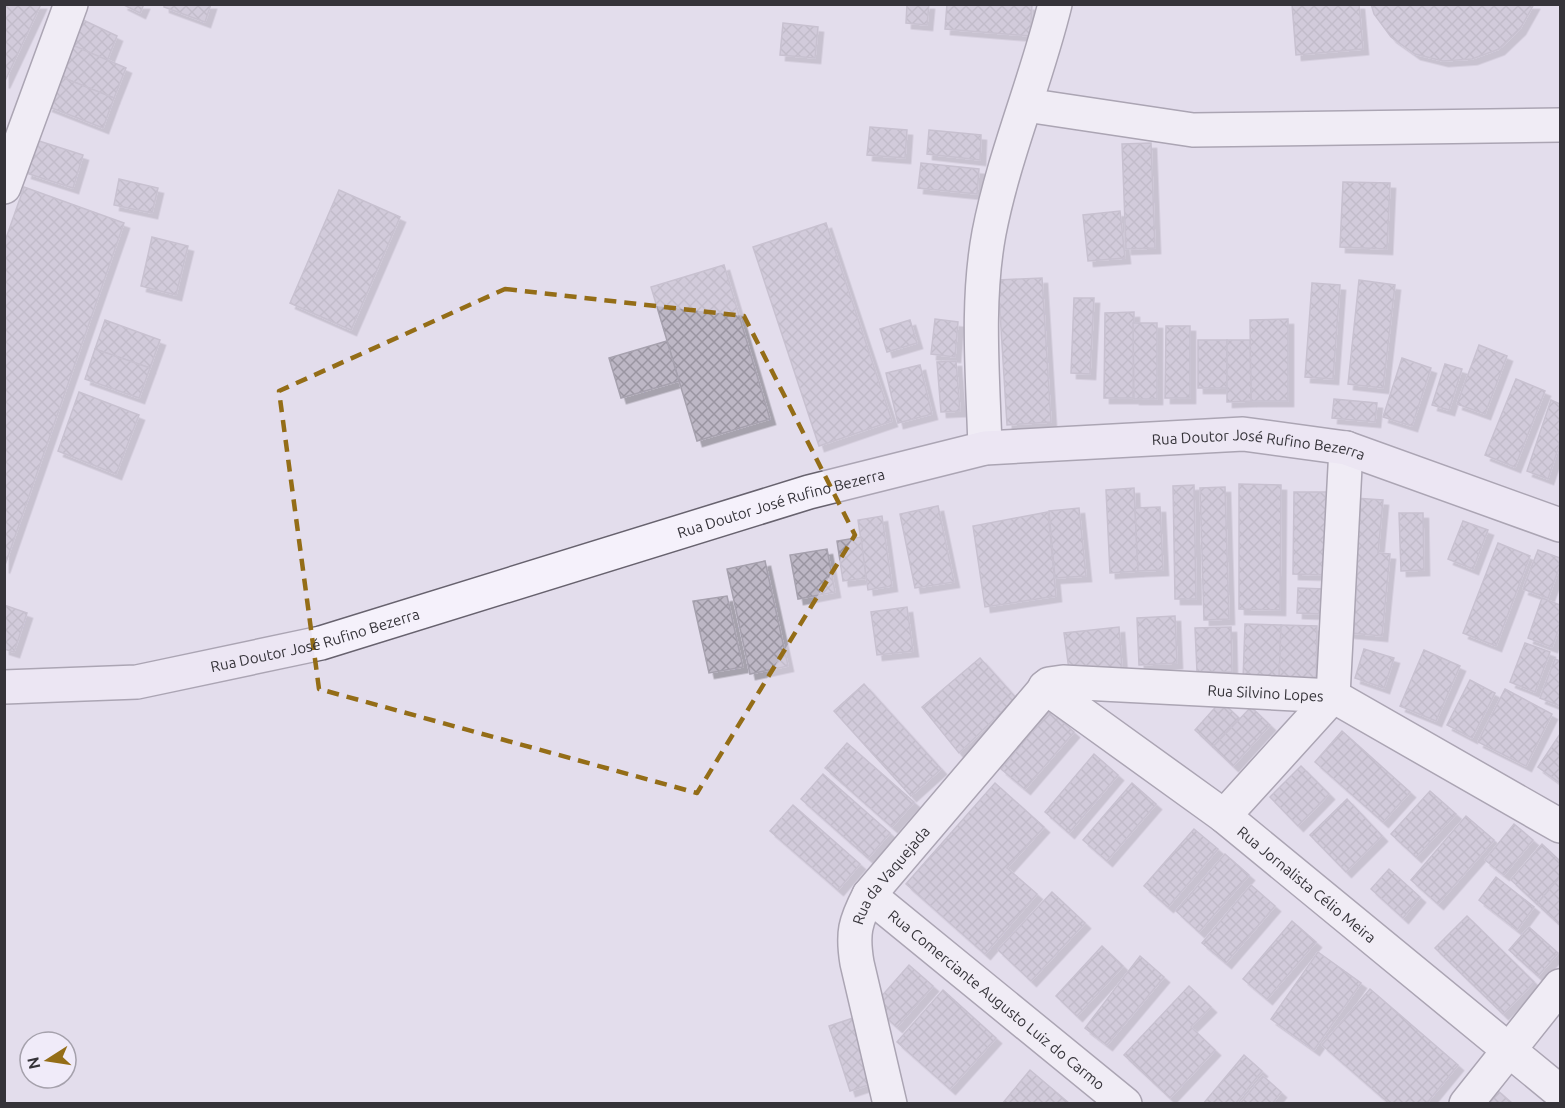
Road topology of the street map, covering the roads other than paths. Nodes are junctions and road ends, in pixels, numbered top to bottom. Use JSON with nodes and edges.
{"nodes":[{"id":1,"x":71,"y":4,"type":"edge"},
{"id":2,"x":1055,"y":4,"type":"edge"},
{"id":3,"x":1026,"y":105,"type":"junction"},
{"id":4,"x":1560,"y":125,"type":"edge"},
{"id":5,"x":4,"y":187,"type":"edge"},
{"id":6,"x":985,"y":448,"type":"junction"},
{"id":7,"x":1346,"y":448,"type":"junction"},
{"id":8,"x":1560,"y":525,"type":"edge"},
{"id":9,"x":4,"y":687,"type":"edge"},
{"id":10,"x":1045,"y":687,"type":"junction"},
{"id":11,"x":1333,"y":696,"type":"junction"},
{"id":12,"x":1224,"y":816,"type":"junction"},
{"id":13,"x":1560,"y":826,"type":"edge"},
{"id":14,"x":869,"y":895,"type":"junction"},
{"id":15,"x":1560,"y":986,"type":"edge"},
{"id":16,"x":1509,"y":1050,"type":"junction"},
{"id":17,"x":1560,"y":1092,"type":"edge"},
{"id":18,"x":890,"y":1104,"type":"edge"},
{"id":19,"x":1125,"y":1104,"type":"edge"},
{"id":20,"x":1466,"y":1104,"type":"edge"}],
"edges":[{"from":1,"to":5,"type":"street"},
{"from":2,"to":3,"type":"street"},
{"from":3,"to":4,"type":"street"},
{"from":3,"to":6,"type":"street"},
{"from":6,"to":7,"type":"main road","name":"Rua Doutor José Rufino Bezerra"},
{"from":6,"to":9,"type":"main road","name":"Rua Doutor José Rufino Bezerra"},
{"from":7,"to":8,"type":"main road","name":"Rua Doutor José Rufino Bezerra"},
{"from":7,"to":11,"type":"street"},
{"from":10,"to":11,"type":"street","name":"Rua Silvino Lopes"},
{"from":10,"to":12,"type":"street","name":"Rua Jornalista Célio Meira"},
{"from":10,"to":14,"type":"street","name":"Rua da Vaquejada"},
{"from":11,"to":12,"type":"street"},
{"from":11,"to":13,"type":"street","name":"Rua Silvino Lopes"},
{"from":12,"to":16,"type":"street","name":"Rua Jornalista Célio Meira"},
{"from":14,"to":18,"type":"street","name":"Rua da Vaquejada"},
{"from":14,"to":19,"type":"street","name":"Rua Comerciante Augusto Luiz do Carmo"},
{"from":15,"to":16,"type":"street"},
{"from":16,"to":17,"type":"street","name":"Rua Jornalista Célio Meira"},
{"from":16,"to":20,"type":"street"}]}
